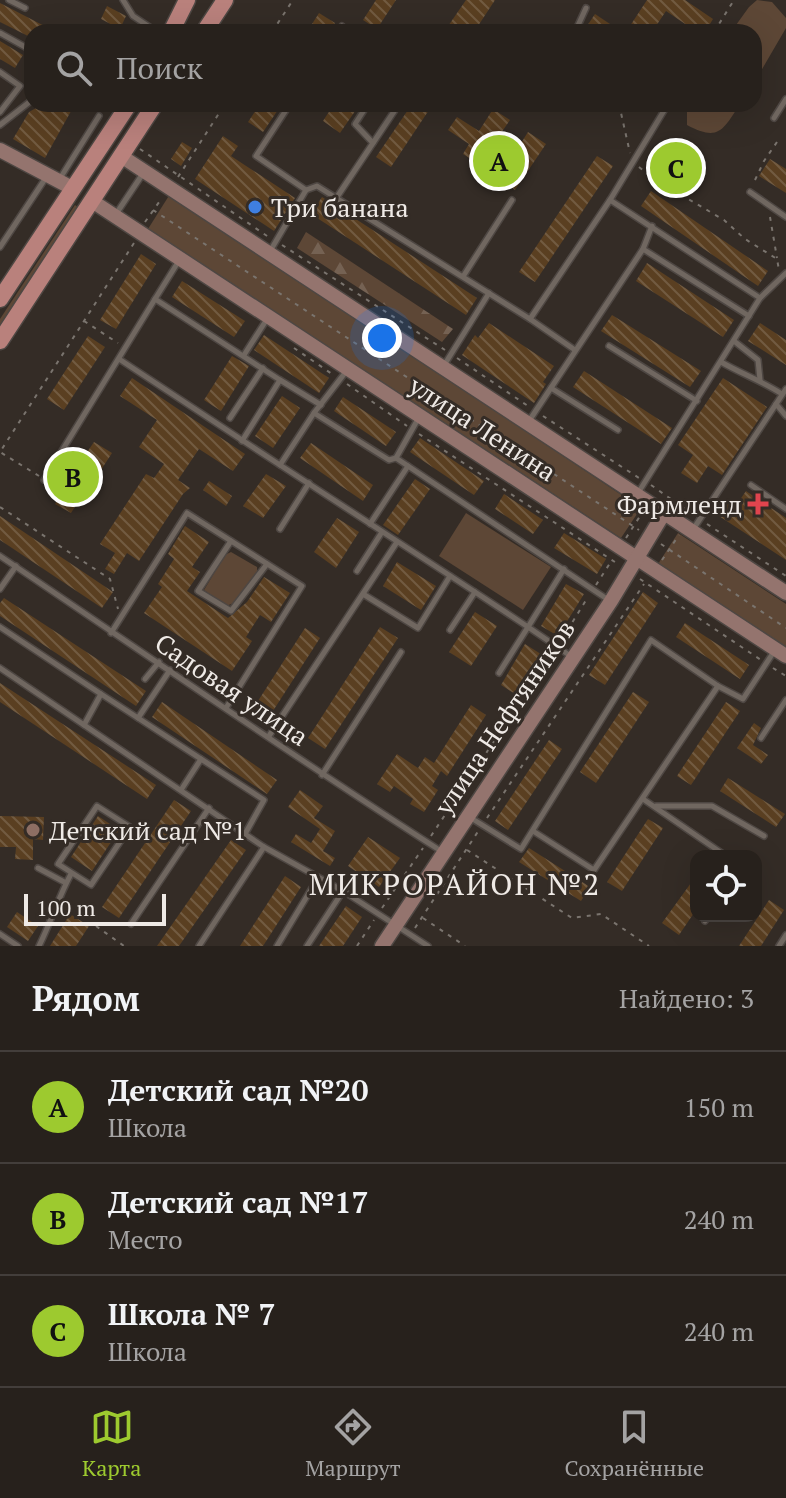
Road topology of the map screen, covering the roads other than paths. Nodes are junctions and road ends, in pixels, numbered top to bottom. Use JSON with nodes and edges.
{"nodes":[{"id":1,"x":9,"y":0,"type":"edge"},
{"id":2,"x":187,"y":0,"type":"edge"},
{"id":3,"x":225,"y":0,"type":"edge"},
{"id":4,"x":125,"y":1,"type":"edge"},
{"id":5,"x":25,"y":8,"type":"dead end"},
{"id":6,"x":586,"y":8,"type":"dead end"},
{"id":7,"x":145,"y":24,"type":"edge"},
{"id":8,"x":175,"y":24,"type":"edge"},
{"id":9,"x":209,"y":24,"type":"edge"},
{"id":10,"x":579,"y":24,"type":"edge"},
{"id":11,"x":0,"y":33,"type":"edge"},
{"id":12,"x":24,"y":46,"type":"edge"},
{"id":13,"x":0,"y":72,"type":"edge"},
{"id":14,"x":786,"y":99,"type":"edge"},
{"id":15,"x":24,"y":106,"type":"edge"},
{"id":16,"x":0,"y":112,"type":"edge"},
{"id":17,"x":124,"y":112,"type":"edge"},
{"id":18,"x":150,"y":112,"type":"edge"},
{"id":19,"x":285,"y":112,"type":"edge"},
{"id":20,"x":363,"y":112,"type":"edge"},
{"id":21,"x":394,"y":112,"type":"edge"},
{"id":22,"x":663,"y":112,"type":"edge"},
{"id":23,"x":99,"y":116,"type":"dead end"},
{"id":24,"x":774,"y":118,"type":"dead end"},
{"id":25,"x":0,"y":125,"type":"edge"},
{"id":26,"x":373,"y":143,"type":"junction"},
{"id":27,"x":103,"y":144,"type":"junction"},
{"id":28,"x":0,"y":150,"type":"edge"},
{"id":29,"x":121,"y":156,"type":"junction"},
{"id":30,"x":144,"y":172,"type":"junction"},
{"id":31,"x":60,"y":181,"type":"junction"},
{"id":32,"x":306,"y":190,"type":"junction"},
{"id":33,"x":750,"y":192,"type":"dead end"},
{"id":34,"x":337,"y":197,"type":"junction"},
{"id":35,"x":512,"y":200,"type":"dead end"},
{"id":36,"x":610,"y":200,"type":"junction"},
{"id":37,"x":92,"y":201,"type":"junction"},
{"id":38,"x":114,"y":216,"type":"junction"},
{"id":39,"x":786,"y":217,"type":"edge"},
{"id":40,"x":652,"y":226,"type":"junction"},
{"id":41,"x":0,"y":247,"type":"edge"},
{"id":42,"x":643,"y":249,"type":"junction"},
{"id":43,"x":269,"y":253,"type":"junction"},
{"id":44,"x":180,"y":259,"type":"junction"},
{"id":45,"x":783,"y":274,"type":"edge"},
{"id":46,"x":464,"y":275,"type":"junction"},
{"id":47,"x":489,"y":293,"type":"junction"},
{"id":48,"x":760,"y":298,"type":"junction"},
{"id":49,"x":0,"y":299,"type":"edge"},
{"id":50,"x":155,"y":299,"type":"junction"},
{"id":51,"x":749,"y":316,"type":"junction"},
{"id":52,"x":269,"y":317,"type":"junction"},
{"id":53,"x":530,"y":319,"type":"junction"},
{"id":54,"x":0,"y":341,"type":"edge"},
{"id":55,"x":734,"y":341,"type":"junction"},
{"id":56,"x":609,"y":346,"type":"dead end"},
{"id":57,"x":575,"y":350,"type":"junction"},
{"id":58,"x":244,"y":355,"type":"junction"},
{"id":59,"x":119,"y":359,"type":"junction"},
{"id":60,"x":721,"y":362,"type":"junction"},
{"id":61,"x":442,"y":367,"type":"junction"},
{"id":62,"x":263,"y":368,"type":"junction"},
{"id":63,"x":344,"y":374,"type":"junction"},
{"id":64,"x":280,"y":380,"type":"junction"},
{"id":65,"x":760,"y":380,"type":"junction"},
{"id":66,"x":551,"y":388,"type":"junction"},
{"id":67,"x":784,"y":392,"type":"edge"},
{"id":68,"x":697,"y":401,"type":"junction"},
{"id":69,"x":776,"y":404,"type":"junction"},
{"id":70,"x":321,"y":405,"type":"junction"},
{"id":71,"x":314,"y":413,"type":"junction"},
{"id":72,"x":420,"y":415,"type":"junction"},
{"id":73,"x":786,"y":416,"type":"edge"},
{"id":74,"x":230,"y":418,"type":"dead end"},
{"id":75,"x":527,"y":423,"type":"junction"},
{"id":76,"x":618,"y":430,"type":"dead end"},
{"id":77,"x":242,"y":441,"type":"junction"},
{"id":78,"x":396,"y":458,"type":"junction"},
{"id":79,"x":280,"y":465,"type":"junction"},
{"id":80,"x":408,"y":466,"type":"junction"},
{"id":81,"x":44,"y":480,"type":"road end"},
{"id":82,"x":309,"y":483,"type":"junction"},
{"id":83,"x":751,"y":485,"type":"dead end"},
{"id":84,"x":643,"y":499,"type":"junction"},
{"id":85,"x":786,"y":509,"type":"edge"},
{"id":86,"x":664,"y":513,"type":"junction"},
{"id":87,"x":370,"y":524,"type":"junction"},
{"id":88,"x":280,"y":529,"type":"dead end"},
{"id":89,"x":688,"y":529,"type":"junction"},
{"id":90,"x":382,"y":532,"type":"junction"},
{"id":91,"x":231,"y":541,"type":"junction"},
{"id":92,"x":397,"y":542,"type":"junction"},
{"id":93,"x":0,"y":556,"type":"edge"},
{"id":94,"x":638,"y":558,"type":"junction"},
{"id":95,"x":267,"y":564,"type":"junction"},
{"id":96,"x":16,"y":566,"type":"junction"},
{"id":97,"x":564,"y":569,"type":"junction"},
{"id":98,"x":357,"y":571,"type":"dead end"},
{"id":99,"x":450,"y":576,"type":"junction"},
{"id":100,"x":0,"y":589,"type":"edge"},
{"id":101,"x":475,"y":592,"type":"junction"},
{"id":102,"x":786,"y":593,"type":"edge"},
{"id":103,"x":363,"y":594,"type":"junction"},
{"id":104,"x":611,"y":601,"type":"junction"},
{"id":105,"x":0,"y":627,"type":"edge"},
{"id":106,"x":528,"y":627,"type":"junction"},
{"id":107,"x":450,"y":630,"type":"dead end"},
{"id":108,"x":111,"y":633,"type":"junction"},
{"id":109,"x":401,"y":652,"type":"dead end"},
{"id":110,"x":781,"y":653,"type":"edge"},
{"id":111,"x":573,"y":657,"type":"junction"},
{"id":112,"x":159,"y":662,"type":"junction"},
{"id":113,"x":0,"y":668,"type":"edge"},
{"id":114,"x":170,"y":670,"type":"junction"},
{"id":115,"x":499,"y":673,"type":"dead end"},
{"id":116,"x":145,"y":679,"type":"dead end"},
{"id":117,"x":718,"y":686,"type":"junction"},
{"id":118,"x":101,"y":694,"type":"junction"},
{"id":119,"x":786,"y":700,"type":"edge"},
{"id":120,"x":226,"y":708,"type":"junction"},
{"id":121,"x":138,"y":718,"type":"junction"},
{"id":122,"x":84,"y":725,"type":"junction"},
{"id":123,"x":269,"y":736,"type":"junction"},
{"id":124,"x":761,"y":738,"type":"dead end"},
{"id":125,"x":201,"y":759,"type":"junction"},
{"id":126,"x":322,"y":775,"type":"junction"},
{"id":127,"x":181,"y":790,"type":"junction"},
{"id":128,"x":643,"y":799,"type":"junction"},
{"id":129,"x":656,"y":806,"type":"junction"},
{"id":130,"x":209,"y":808,"type":"junction"},
{"id":131,"x":467,"y":815,"type":"junction"},
{"id":132,"x":533,"y":831,"type":"junction"},
{"id":133,"x":245,"y":834,"type":"junction"},
{"id":134,"x":764,"y":836,"type":"dead end"},
{"id":135,"x":264,"y":847,"type":"junction"},
{"id":136,"x":718,"y":850,"type":"edge"},
{"id":137,"x":444,"y":853,"type":"junction"},
{"id":138,"x":38,"y":868,"type":"dead end"},
{"id":139,"x":71,"y":874,"type":"junction"},
{"id":140,"x":318,"y":878,"type":"junction"},
{"id":141,"x":66,"y":883,"type":"junction"},
{"id":142,"x":343,"y":891,"type":"junction"},
{"id":143,"x":131,"y":924,"type":"dead end"},
{"id":144,"x":396,"y":925,"type":"junction"},
{"id":145,"x":0,"y":934,"type":"edge"},
{"id":146,"x":786,"y":935,"type":"edge"},
{"id":147,"x":18,"y":946,"type":"edge"},
{"id":148,"x":39,"y":946,"type":"edge"},
{"id":149,"x":199,"y":946,"type":"edge"},
{"id":150,"x":277,"y":946,"type":"edge"},
{"id":151,"x":307,"y":946,"type":"edge"},
{"id":152,"x":382,"y":946,"type":"edge"},
{"id":153,"x":428,"y":946,"type":"edge"},
{"id":154,"x":779,"y":946,"type":"edge"}],
"edges":[{"from":1,"to":5,"type":"lane"},
{"from":2,"to":8,"type":"main road"},
{"from":3,"to":9,"type":"main road"},
{"from":4,"to":7,"type":"lane"},
{"from":6,"to":10,"type":"lane"},
{"from":11,"to":12,"type":"lane"},
{"from":13,"to":16,"type":"lane"},
{"from":14,"to":24,"type":"lane"},
{"from":15,"to":25,"type":"lane"},
{"from":17,"to":27,"type":"main road"},
{"from":18,"to":29,"type":"main road"},
{"from":19,"to":32,"type":"lane"},
{"from":20,"to":26,"type":"lane"},
{"from":21,"to":26,"type":"lane"},
{"from":22,"to":36,"type":"lane"},
{"from":23,"to":31,"type":"lane"},
{"from":26,"to":34,"type":"lane"},
{"from":27,"to":29,"type":"main road","name":"улица Ленина"},
{"from":27,"to":31,"type":"main road"},
{"from":28,"to":31,"type":"main road"},
{"from":29,"to":30,"type":"main road","name":"улица Ленина"},
{"from":29,"to":37,"type":"main road"},
{"from":30,"to":38,"type":"lane"},
{"from":30,"to":43,"type":"main road","name":"улица Ленина"},
{"from":31,"to":37,"type":"main road","name":"улица Ленина"},
{"from":31,"to":41,"type":"lane"},
{"from":31,"to":49,"type":"main road"},
{"from":32,"to":34,"type":"lane"},
{"from":32,"to":43,"type":"lane"},
{"from":33,"to":39,"type":"lane"},
{"from":34,"to":46,"type":"lane"},
{"from":35,"to":46,"type":"lane"},
{"from":36,"to":40,"type":"lane"},
{"from":36,"to":53,"type":"lane"},
{"from":37,"to":38,"type":"main road","name":"улица Ленина"},
{"from":37,"to":54,"type":"main road"},
{"from":38,"to":44,"type":"main road","name":"улица Ленина"},
{"from":40,"to":42,"type":"lane"},
{"from":40,"to":48,"type":"lane"},
{"from":42,"to":51,"type":"lane"},
{"from":42,"to":57,"type":"lane"},
{"from":43,"to":61,"type":"main road","name":"улица Ленина"},
{"from":44,"to":50,"type":"lane"},
{"from":44,"to":52,"type":"main road","name":"улица Ленина"},
{"from":45,"to":48,"type":"lane"},
{"from":46,"to":47,"type":"lane"},
{"from":47,"to":53,"type":"lane"},
{"from":47,"to":61,"type":"lane"},
{"from":48,"to":51,"type":"lane"},
{"from":50,"to":58,"type":"lane"},
{"from":50,"to":59,"type":"lane"},
{"from":51,"to":55,"type":"lane"},
{"from":52,"to":58,"type":"lane"},
{"from":52,"to":63,"type":"main road","name":"улица Ленина"},
{"from":53,"to":57,"type":"lane"},
{"from":55,"to":60,"type":"lane"},
{"from":55,"to":65,"type":"lane"},
{"from":56,"to":68,"type":"lane"},
{"from":57,"to":66,"type":"lane"},
{"from":58,"to":62,"type":"lane"},
{"from":59,"to":77,"type":"lane"},
{"from":59,"to":81,"type":"lane"},
{"from":60,"to":65,"type":"lane"},
{"from":60,"to":68,"type":"lane"},
{"from":61,"to":75,"type":"main road","name":"улица Ленина"},
{"from":62,"to":64,"type":"lane"},
{"from":62,"to":74,"type":"lane"},
{"from":63,"to":70,"type":"lane"},
{"from":63,"to":72,"type":"main road","name":"улица Ленина"},
{"from":64,"to":70,"type":"lane"},
{"from":64,"to":77,"type":"lane"},
{"from":65,"to":67,"type":"lane"},
{"from":66,"to":75,"type":"lane"},
{"from":66,"to":76,"type":"lane"},
{"from":67,"to":69,"type":"lane"},
{"from":68,"to":84,"type":"lane"},
{"from":69,"to":73,"type":"lane"},
{"from":69,"to":89,"type":"lane"},
{"from":70,"to":71,"type":"lane"},
{"from":71,"to":78,"type":"lane"},
{"from":71,"to":79,"type":"lane"},
{"from":72,"to":78,"type":"lane"},
{"from":72,"to":94,"type":"main road","name":"улица Ленина"},
{"from":75,"to":84,"type":"main road","name":"улица Ленина"},
{"from":77,"to":79,"type":"lane"},
{"from":78,"to":80,"type":"lane"},
{"from":79,"to":82,"type":"lane"},
{"from":80,"to":87,"type":"lane"},
{"from":80,"to":97,"type":"lane"},
{"from":82,"to":87,"type":"lane"},
{"from":82,"to":88,"type":"lane"},
{"from":83,"to":85,"type":"lane"},
{"from":84,"to":86,"type":"main road","name":"улица Ленина"},
{"from":86,"to":89,"type":"main road","name":"улица Ленина"},
{"from":86,"to":94,"type":"main road","name":"улица Нефтяников"},
{"from":87,"to":90,"type":"lane"},
{"from":89,"to":102,"type":"main road","name":"улица Ленина"},
{"from":90,"to":92,"type":"lane"},
{"from":90,"to":98,"type":"lane"},
{"from":91,"to":95,"type":"lane"},
{"from":91,"to":95,"type":"lane"},
{"from":91,"to":108,"type":"lane"},
{"from":92,"to":99,"type":"lane"},
{"from":92,"to":103,"type":"lane"},
{"from":93,"to":96,"type":"lane","name":"Садовая улица"},
{"from":94,"to":104,"type":"main road","name":"улица Нефтяников"},
{"from":94,"to":110,"type":"main road","name":"улица Ленина"},
{"from":95,"to":120,"type":"lane"},
{"from":96,"to":100,"type":"lane"},
{"from":96,"to":108,"type":"lane","name":"Садовая улица"},
{"from":97,"to":104,"type":"lane"},
{"from":97,"to":106,"type":"lane"},
{"from":99,"to":101,"type":"lane"},
{"from":99,"to":103,"type":"lane"},
{"from":101,"to":106,"type":"lane"},
{"from":101,"to":107,"type":"lane"},
{"from":103,"to":123,"type":"lane"},
{"from":104,"to":111,"type":"main road","name":"улица Нефтяников"},
{"from":105,"to":118,"type":"lane"},
{"from":106,"to":111,"type":"lane"},
{"from":106,"to":115,"type":"lane"},
{"from":108,"to":112,"type":"lane","name":"Садовая улица"},
{"from":109,"to":126,"type":"lane"},
{"from":110,"to":117,"type":"lane"},
{"from":111,"to":131,"type":"main road","name":"улица Нефтяников"},
{"from":112,"to":114,"type":"lane","name":"Садовая улица"},
{"from":112,"to":116,"type":"lane"},
{"from":113,"to":122,"type":"lane"},
{"from":114,"to":120,"type":"lane","name":"Садовая улица"},
{"from":114,"to":121,"type":"lane"},
{"from":117,"to":128,"type":"lane"},
{"from":117,"to":132,"type":"lane"},
{"from":118,"to":121,"type":"lane"},
{"from":118,"to":122,"type":"lane"},
{"from":119,"to":124,"type":"lane"},
{"from":120,"to":123,"type":"lane","name":"Садовая улица"},
{"from":121,"to":125,"type":"lane"},
{"from":122,"to":127,"type":"lane"},
{"from":123,"to":126,"type":"lane","name":"Садовая улица"},
{"from":125,"to":127,"type":"lane"},
{"from":125,"to":133,"type":"lane"},
{"from":126,"to":137,"type":"lane","name":"Садовая улица"},
{"from":127,"to":130,"type":"lane"},
{"from":128,"to":129,"type":"lane"},
{"from":128,"to":132,"type":"lane"},
{"from":129,"to":134,"type":"lane"},
{"from":129,"to":136,"type":"lane"},
{"from":130,"to":133,"type":"lane"},
{"from":130,"to":143,"type":"lane"},
{"from":131,"to":132,"type":"lane"},
{"from":131,"to":137,"type":"main road","name":"улица Нефтяников"},
{"from":133,"to":135,"type":"lane"},
{"from":135,"to":140,"type":"lane"},
{"from":135,"to":149,"type":"lane"},
{"from":137,"to":144,"type":"main road","name":"улица Нефтяников"},
{"from":138,"to":141,"type":"lane"},
{"from":139,"to":139,"type":"lane"},
{"from":139,"to":141,"type":"lane"},
{"from":140,"to":142,"type":"lane"},
{"from":140,"to":150,"type":"lane"},
{"from":141,"to":148,"type":"lane"},
{"from":142,"to":144,"type":"lane"},
{"from":142,"to":151,"type":"lane"},
{"from":144,"to":152,"type":"main road","name":"улица Нефтяников"},
{"from":144,"to":153,"type":"lane"},
{"from":145,"to":147,"type":"lane"},
{"from":146,"to":154,"type":"lane"}]}
